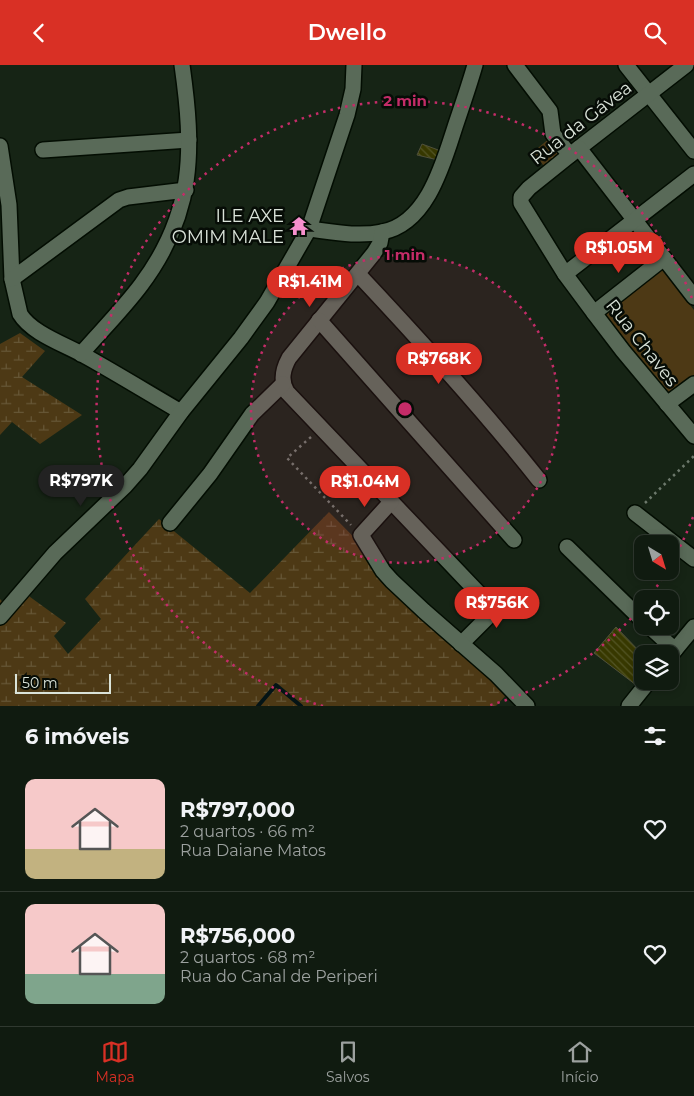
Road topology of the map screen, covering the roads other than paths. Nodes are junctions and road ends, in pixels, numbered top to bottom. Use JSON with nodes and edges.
{"nodes":[{"id":1,"x":182,"y":65,"type":"edge"},
{"id":2,"x":354,"y":65,"type":"edge"},
{"id":3,"x":475,"y":65,"type":"edge"},
{"id":4,"x":515,"y":65,"type":"edge"},
{"id":5,"x":626,"y":65,"type":"edge"},
{"id":6,"x":686,"y":65,"type":"edge"},
{"id":7,"x":649,"y":94,"type":"junction"},
{"id":8,"x":190,"y":140,"type":"junction"},
{"id":9,"x":0,"y":146,"type":"edge"},
{"id":10,"x":43,"y":150,"type":"dead end"},
{"id":11,"x":694,"y":151,"type":"edge"},
{"id":12,"x":574,"y":152,"type":"junction"},
{"id":13,"x":694,"y":174,"type":"edge"},
{"id":14,"x":186,"y":191,"type":"junction"},
{"id":15,"x":524,"y":193,"type":"joint"},
{"id":16,"x":635,"y":221,"type":"junction"},
{"id":17,"x":309,"y":229,"type":"junction"},
{"id":18,"x":382,"y":232,"type":"junction"},
{"id":19,"x":664,"y":258,"type":"junction"},
{"id":20,"x":358,"y":274,"type":"junction"},
{"id":21,"x":565,"y":274,"type":"junction"},
{"id":22,"x":12,"y":279,"type":"junction"},
{"id":23,"x":694,"y":297,"type":"edge"},
{"id":24,"x":594,"y":313,"type":"junction"},
{"id":25,"x":320,"y":320,"type":"junction"},
{"id":26,"x":81,"y":354,"type":"junction"},
{"id":27,"x":694,"y":384,"type":"edge"},
{"id":28,"x":284,"y":385,"type":"junction"},
{"id":29,"x":667,"y":404,"type":"junction"},
{"id":30,"x":181,"y":412,"type":"junction"},
{"id":31,"x":694,"y":436,"type":"edge"},
{"id":32,"x":539,"y":479,"type":"dead end"},
{"id":33,"x":391,"y":502,"type":"junction"},
{"id":34,"x":634,"y":513,"type":"road end"},
{"id":35,"x":170,"y":523,"type":"dead end"},
{"id":36,"x":514,"y":540,"type":"dead end"},
{"id":37,"x":567,"y":547,"type":"dead end"},
{"id":38,"x":694,"y":559,"type":"edge"},
{"id":39,"x":634,"y":612,"type":"edge"},
{"id":40,"x":0,"y":617,"type":"edge"},
{"id":41,"x":694,"y":627,"type":"edge"},
{"id":42,"x":657,"y":635,"type":"edge"},
{"id":43,"x":461,"y":644,"type":"junction"},
{"id":44,"x":665,"y":645,"type":"edge"},
{"id":45,"x":679,"y":645,"type":"edge"},
{"id":46,"x":642,"y":690,"type":"edge"},
{"id":47,"x":527,"y":706,"type":"edge"},
{"id":48,"x":629,"y":706,"type":"edge"}],
"edges":[{"from":1,"to":8,"type":"street"},
{"from":2,"to":17,"type":"street"},
{"from":3,"to":18,"type":"street"},
{"from":4,"to":12,"type":"street"},
{"from":5,"to":7,"type":"street"},
{"from":6,"to":7,"type":"street","name":"Rua da Gávea"},
{"from":7,"to":11,"type":"street"},
{"from":7,"to":12,"type":"street","name":"Rua da Gávea"},
{"from":8,"to":10,"type":"street"},
{"from":8,"to":14,"type":"street"},
{"from":9,"to":22,"type":"street"},
{"from":12,"to":15,"type":"street","name":"Rua da Gávea"},
{"from":12,"to":16,"type":"street"},
{"from":13,"to":16,"type":"street"},
{"from":14,"to":22,"type":"street"},
{"from":14,"to":26,"type":"street"},
{"from":15,"to":21,"type":"street","name":"Rua Chaves"},
{"from":16,"to":19,"type":"street"},
{"from":16,"to":21,"type":"street"},
{"from":17,"to":18,"type":"street"},
{"from":17,"to":30,"type":"street"},
{"from":18,"to":20,"type":"street"},
{"from":19,"to":23,"type":"street"},
{"from":19,"to":24,"type":"street"},
{"from":20,"to":25,"type":"street"},
{"from":20,"to":32,"type":"street"},
{"from":21,"to":24,"type":"street","name":"Rua Chaves"},
{"from":22,"to":26,"type":"street"},
{"from":24,"to":29,"type":"street","name":"Rua Chaves"},
{"from":25,"to":28,"type":"street"},
{"from":25,"to":36,"type":"street"},
{"from":26,"to":30,"type":"street"},
{"from":27,"to":29,"type":"street"},
{"from":28,"to":33,"type":"street"},
{"from":28,"to":35,"type":"street"},
{"from":29,"to":31,"type":"street","name":"Rua Chaves"},
{"from":30,"to":40,"type":"street"},
{"from":33,"to":43,"type":"street"},
{"from":33,"to":43,"type":"street"},
{"from":34,"to":38,"type":"street"},
{"from":37,"to":39,"type":"street"},
{"from":41,"to":45,"type":"street"},
{"from":42,"to":44,"type":"street"},
{"from":43,"to":47,"type":"street"},
{"from":46,"to":48,"type":"street"}]}
